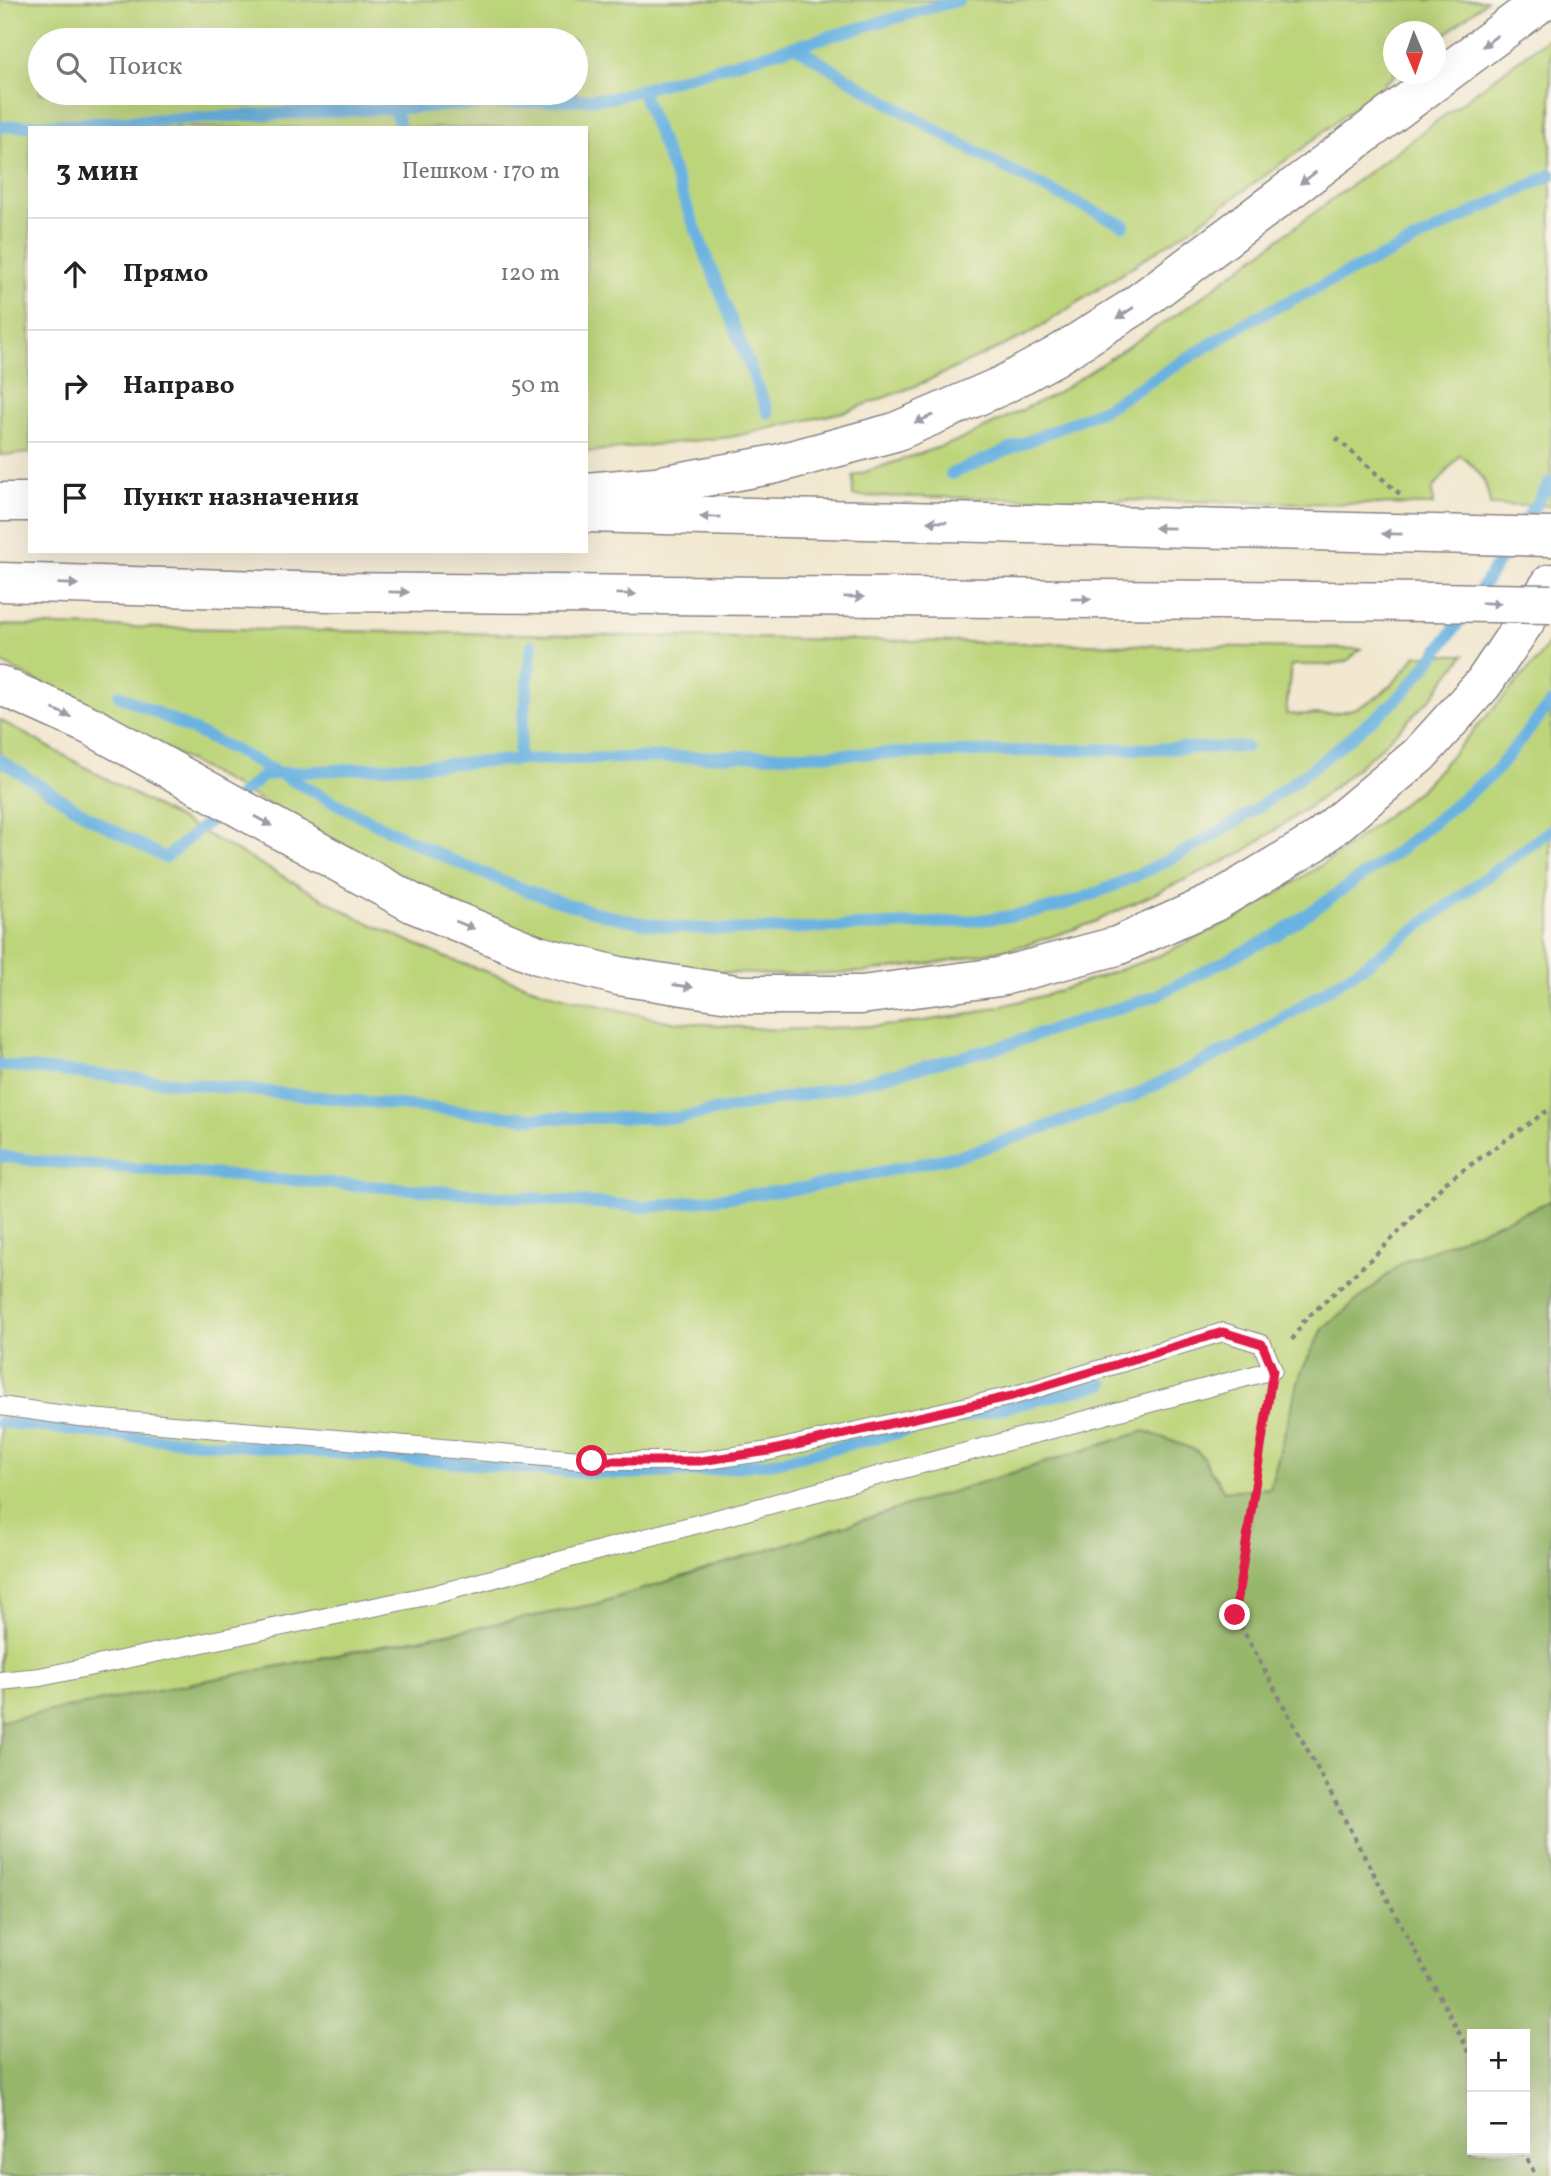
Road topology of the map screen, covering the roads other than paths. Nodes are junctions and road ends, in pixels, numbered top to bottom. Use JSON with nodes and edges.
{"nodes":[{"id":1,"x":1544,"y":0,"type":"edge"},
{"id":2,"x":588,"y":492,"type":"edge"},
{"id":3,"x":0,"y":502,"type":"edge"},
{"id":4,"x":28,"y":502,"type":"edge"},
{"id":5,"x":588,"y":513,"type":"edge"},
{"id":6,"x":1551,"y":537,"type":"edge"},
{"id":7,"x":0,"y":582,"type":"edge"},
{"id":8,"x":1551,"y":583,"type":"edge"},
{"id":9,"x":1551,"y":604,"type":"edge"},
{"id":10,"x":0,"y":685,"type":"edge"},
{"id":11,"x":0,"y":1406,"type":"edge"},
{"id":12,"x":0,"y":1671,"type":"edge"},
{"id":13,"x":40,"y":1677,"type":"junction"},
{"id":14,"x":0,"y":1681,"type":"edge"}],
"edges":[{"from":1,"to":2,"type":"main road","one_way":true},
{"from":3,"to":4,"type":"main road"},
{"from":6,"to":5,"type":"main road","one_way":true},
{"from":7,"to":9,"type":"main road","one_way":true,"bridge":true},
{"from":10,"to":8,"type":"main road","one_way":true},
{"from":11,"to":13,"type":"lane"},
{"from":12,"to":13,"type":"lane"},
{"from":13,"to":14,"type":"lane"}]}
